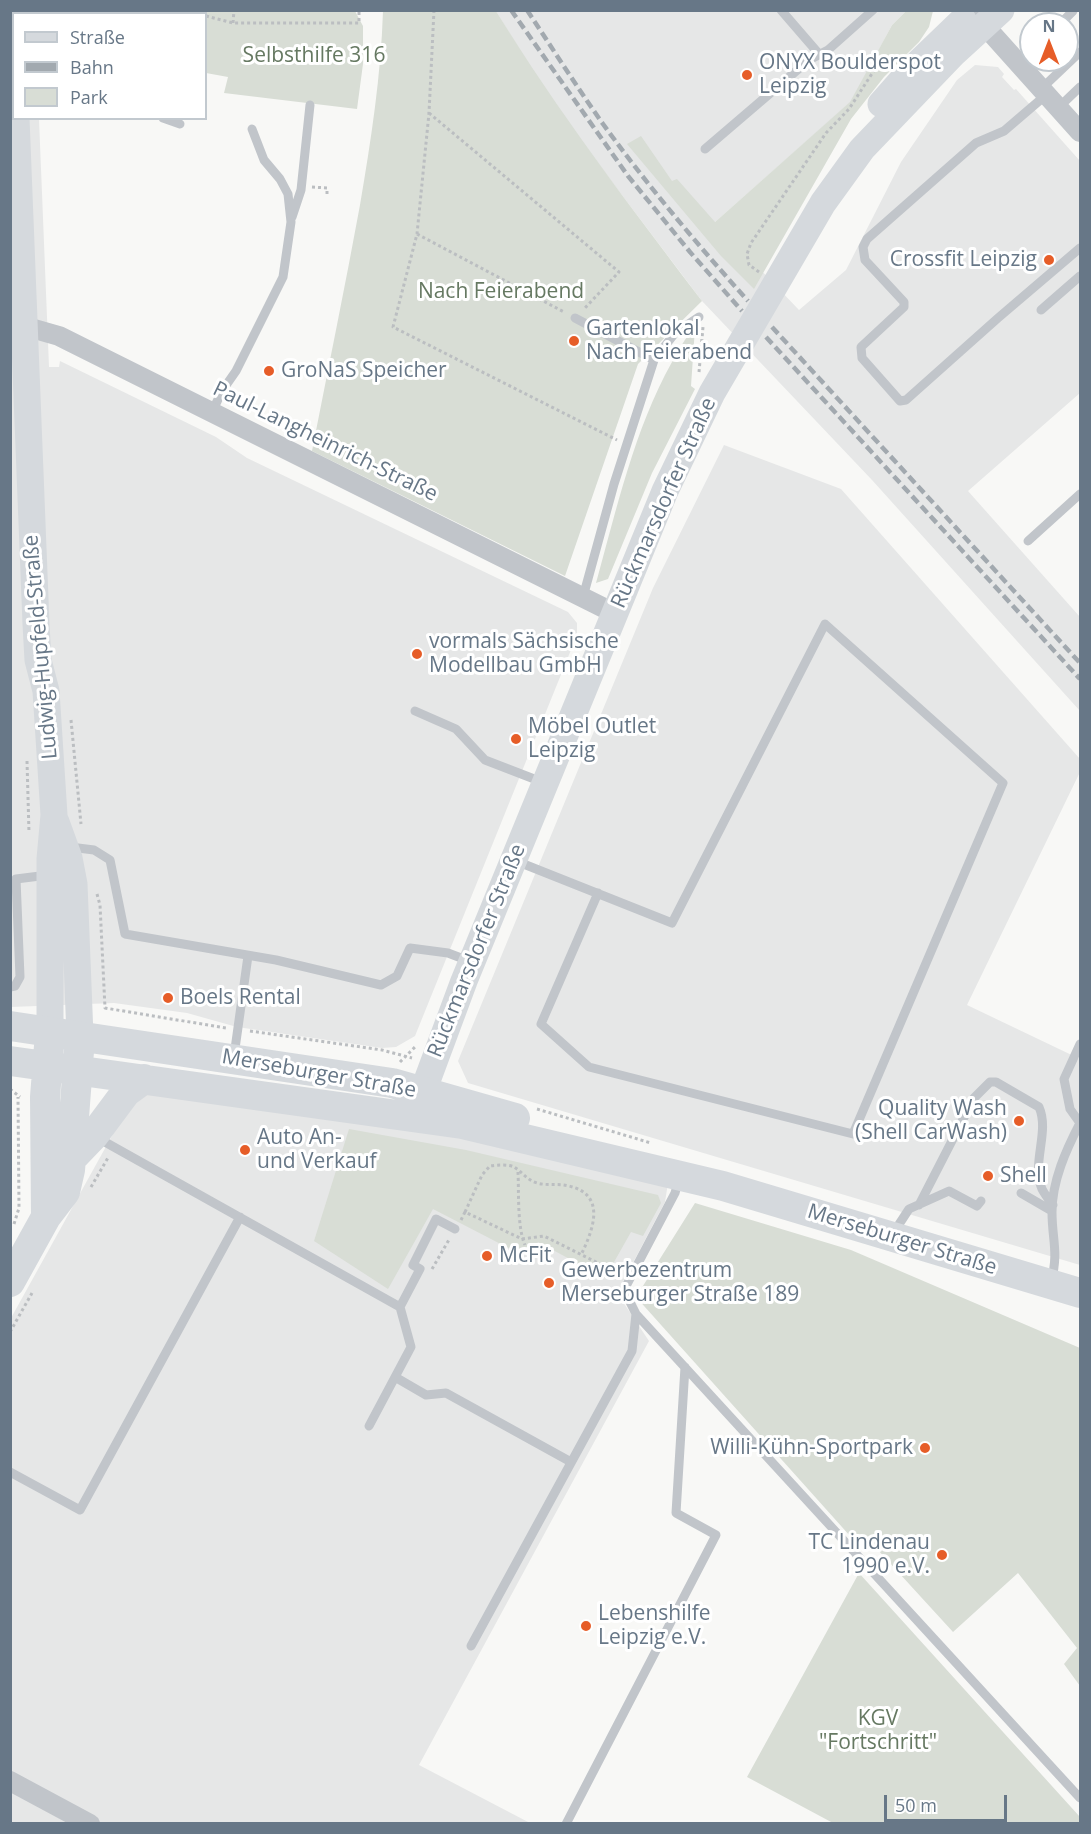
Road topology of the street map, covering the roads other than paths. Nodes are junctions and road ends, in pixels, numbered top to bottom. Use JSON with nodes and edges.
{"nodes":[{"id":1,"x":781,"y":10,"type":"edge"},
{"id":2,"x":873,"y":10,"type":"edge"},
{"id":3,"x":980,"y":14,"type":"edge"},
{"id":4,"x":10,"y":21,"type":"edge"},
{"id":5,"x":819,"y":54,"type":"junction"},
{"id":6,"x":12,"y":61,"type":"edge"},
{"id":7,"x":1060,"y":72,"type":"edge"},
{"id":8,"x":1080,"y":87,"type":"edge"},
{"id":9,"x":1048,"y":98,"type":"junction"},
{"id":10,"x":310,"y":105,"type":"dead end"},
{"id":11,"x":15,"y":120,"type":"edge"},
{"id":12,"x":169,"y":120,"type":"edge"},
{"id":13,"x":180,"y":124,"type":"dead end"},
{"id":14,"x":1079,"y":128,"type":"edge"},
{"id":15,"x":252,"y":129,"type":"dead end"},
{"id":16,"x":705,"y":149,"type":"dead end"},
{"id":17,"x":823,"y":203,"type":"junction"},
{"id":18,"x":291,"y":222,"type":"junction"},
{"id":19,"x":1080,"y":248,"type":"edge"},
{"id":20,"x":1080,"y":276,"type":"edge"},
{"id":21,"x":1041,"y":310,"type":"dead end"},
{"id":22,"x":699,"y":317,"type":"dead end"},
{"id":23,"x":575,"y":318,"type":"road end"},
{"id":24,"x":17,"y":323,"type":"edge"},
{"id":25,"x":654,"y":360,"type":"junction"},
{"id":26,"x":212,"y":412,"type":"junction"},
{"id":27,"x":1080,"y":494,"type":"edge"},
{"id":28,"x":1028,"y":541,"type":"dead end"},
{"id":29,"x":583,"y":597,"type":"junction"},
{"id":30,"x":614,"y":614,"type":"junction"},
{"id":31,"x":415,"y":711,"type":"dead end"},
{"id":32,"x":544,"y":783,"type":"junction"},
{"id":33,"x":54,"y":816,"type":"junction"},
{"id":34,"x":75,"y":848,"type":"junction"},
{"id":35,"x":513,"y":860,"type":"junction"},
{"id":36,"x":51,"y":875,"type":"junction"},
{"id":37,"x":13,"y":879,"type":"edge"},
{"id":38,"x":598,"y":893,"type":"junction"},
{"id":39,"x":248,"y":956,"type":"junction"},
{"id":40,"x":472,"y":962,"type":"junction"},
{"id":41,"x":10,"y":987,"type":"edge"},
{"id":42,"x":10,"y":1026,"type":"edge"},
{"id":43,"x":50,"y":1033,"type":"junction"},
{"id":44,"x":80,"y":1036,"type":"junction"},
{"id":45,"x":1080,"y":1044,"type":"edge"},
{"id":46,"x":234,"y":1058,"type":"junction"},
{"id":47,"x":10,"y":1061,"type":"edge"},
{"id":48,"x":47,"y":1066,"type":"junction"},
{"id":49,"x":77,"y":1070,"type":"junction"},
{"id":50,"x":144,"y":1078,"type":"junction"},
{"id":51,"x":418,"y":1104,"type":"junction"},
{"id":52,"x":1080,"y":1123,"type":"edge"},
{"id":53,"x":94,"y":1135,"type":"junction"},
{"id":54,"x":70,"y":1160,"type":"junction"},
{"id":55,"x":680,"y":1177,"type":"junction"},
{"id":56,"x":723,"y":1186,"type":"junction"},
{"id":57,"x":1021,"y":1193,"type":"dead end"},
{"id":58,"x":981,"y":1201,"type":"dead end"},
{"id":59,"x":914,"y":1207,"type":"junction"},
{"id":60,"x":1053,"y":1208,"type":"junction"},
{"id":61,"x":46,"y":1217,"type":"junction"},
{"id":62,"x":240,"y":1217,"type":"junction"},
{"id":63,"x":455,"y":1229,"type":"road end"},
{"id":64,"x":891,"y":1236,"type":"junction"},
{"id":65,"x":10,"y":1282,"type":"edge"},
{"id":66,"x":1051,"y":1284,"type":"junction"},
{"id":67,"x":1080,"y":1293,"type":"edge"},
{"id":68,"x":400,"y":1307,"type":"junction"},
{"id":69,"x":636,"y":1314,"type":"junction"},
{"id":70,"x":685,"y":1367,"type":"junction"},
{"id":71,"x":395,"y":1377,"type":"junction"},
{"id":72,"x":369,"y":1426,"type":"dead end"},
{"id":73,"x":571,"y":1462,"type":"junction"},
{"id":74,"x":10,"y":1472,"type":"edge"},
{"id":75,"x":471,"y":1646,"type":"dead end"},
{"id":76,"x":10,"y":1781,"type":"edge"},
{"id":77,"x":1080,"y":1798,"type":"edge"},
{"id":78,"x":90,"y":1824,"type":"edge"},
{"id":79,"x":566,"y":1824,"type":"edge"}],
"edges":[{"from":1,"to":5,"type":"lane"},
{"from":2,"to":5,"type":"lane"},
{"from":3,"to":9,"type":"street"},
{"from":3,"to":17,"type":"main road","name":"Rückmarsdorfer Straße"},
{"from":3,"to":17,"type":"main road","name":"Rückmarsdorfer Straße"},
{"from":4,"to":6,"type":"main road"},
{"from":5,"to":16,"type":"lane"},
{"from":7,"to":9,"type":"lane"},
{"from":8,"to":9,"type":"lane"},
{"from":9,"to":14,"type":"street"},
{"from":9,"to":19,"type":"lane"},
{"from":10,"to":18,"type":"lane"},
{"from":11,"to":24,"type":"main road","name":"Ludwig-Hupfeld-Straße"},
{"from":12,"to":13,"type":"lane"},
{"from":15,"to":18,"type":"lane"},
{"from":17,"to":30,"type":"main road","name":"Rückmarsdorfer Straße"},
{"from":18,"to":26,"type":"lane"},
{"from":20,"to":21,"type":"lane"},
{"from":22,"to":25,"type":"lane"},
{"from":23,"to":25,"type":"lane"},
{"from":24,"to":26,"type":"street","name":"Paul-Langheinrich-Straße"},
{"from":24,"to":33,"type":"main road","name":"Ludwig-Hupfeld-Straße"},
{"from":25,"to":29,"type":"lane"},
{"from":26,"to":29,"type":"street","name":"Paul-Langheinrich-Straße"},
{"from":27,"to":28,"type":"lane"},
{"from":29,"to":30,"type":"street","name":"Paul-Langheinrich-Straße"},
{"from":30,"to":32,"type":"main road","name":"Rückmarsdorfer Straße"},
{"from":31,"to":32,"type":"lane"},
{"from":32,"to":35,"type":"main road","name":"Rückmarsdorfer Straße"},
{"from":33,"to":34,"type":"main road","name":"Ludwig-Hupfeld-Straße"},
{"from":33,"to":36,"type":"main road","name":"Ludwig-Hupfeld-Straße"},
{"from":34,"to":39,"type":"lane"},
{"from":34,"to":44,"type":"main road","name":"Ludwig-Hupfeld-Straße"},
{"from":35,"to":38,"type":"lane"},
{"from":35,"to":40,"type":"main road","name":"Rückmarsdorfer Straße"},
{"from":36,"to":37,"type":"lane"},
{"from":36,"to":43,"type":"main road","name":"Ludwig-Hupfeld-Straße"},
{"from":37,"to":41,"type":"lane"},
{"from":38,"to":38,"type":"lane"},
{"from":39,"to":40,"type":"lane"},
{"from":39,"to":46,"type":"lane"},
{"from":40,"to":51,"type":"main road","name":"Rückmarsdorfer Straße"},
{"from":42,"to":43,"type":"main road","name":"Merseburger Straße"},
{"from":43,"to":44,"type":"main road","name":"Merseburger Straße"},
{"from":43,"to":48,"type":"main road"},
{"from":44,"to":46,"type":"main road","name":"Merseburger Straße"},
{"from":44,"to":49,"type":"main road"},
{"from":45,"to":52,"type":"lane"},
{"from":46,"to":51,"type":"main road","name":"Merseburger Straße"},
{"from":47,"to":48,"type":"main road","name":"Merseburger Straße"},
{"from":48,"to":49,"type":"main road","name":"Merseburger Straße"},
{"from":48,"to":61,"type":"main road"},
{"from":49,"to":50,"type":"main road","name":"Merseburger Straße"},
{"from":49,"to":54,"type":"main road"},
{"from":50,"to":51,"type":"main road","name":"Merseburger Straße"},
{"from":50,"to":53,"type":"main road"},
{"from":51,"to":55,"type":"main road","name":"Merseburger Straße"},
{"from":51,"to":56,"type":"main road","name":"Merseburger Straße"},
{"from":52,"to":60,"type":"lane"},
{"from":53,"to":54,"type":"main road"},
{"from":53,"to":62,"type":"lane"},
{"from":54,"to":61,"type":"main road"},
{"from":55,"to":56,"type":"main road","name":"Merseburger Straße"},
{"from":55,"to":69,"type":"lane"},
{"from":56,"to":64,"type":"main road","name":"Merseburger Straße"},
{"from":57,"to":60,"type":"lane"},
{"from":58,"to":59,"type":"lane"},
{"from":59,"to":60,"type":"lane"},
{"from":59,"to":64,"type":"lane"},
{"from":60,"to":66,"type":"lane"},
{"from":61,"to":65,"type":"main road"},
{"from":62,"to":68,"type":"lane"},
{"from":62,"to":74,"type":"lane"},
{"from":63,"to":68,"type":"lane"},
{"from":64,"to":66,"type":"main road","name":"Merseburger Straße"},
{"from":66,"to":67,"type":"main road","name":"Merseburger Straße"},
{"from":68,"to":71,"type":"lane"},
{"from":69,"to":70,"type":"lane"},
{"from":69,"to":73,"type":"lane"},
{"from":70,"to":77,"type":"lane"},
{"from":70,"to":79,"type":"lane"},
{"from":71,"to":72,"type":"lane"},
{"from":71,"to":73,"type":"lane"},
{"from":73,"to":75,"type":"lane"},
{"from":76,"to":78,"type":"street"}]}
